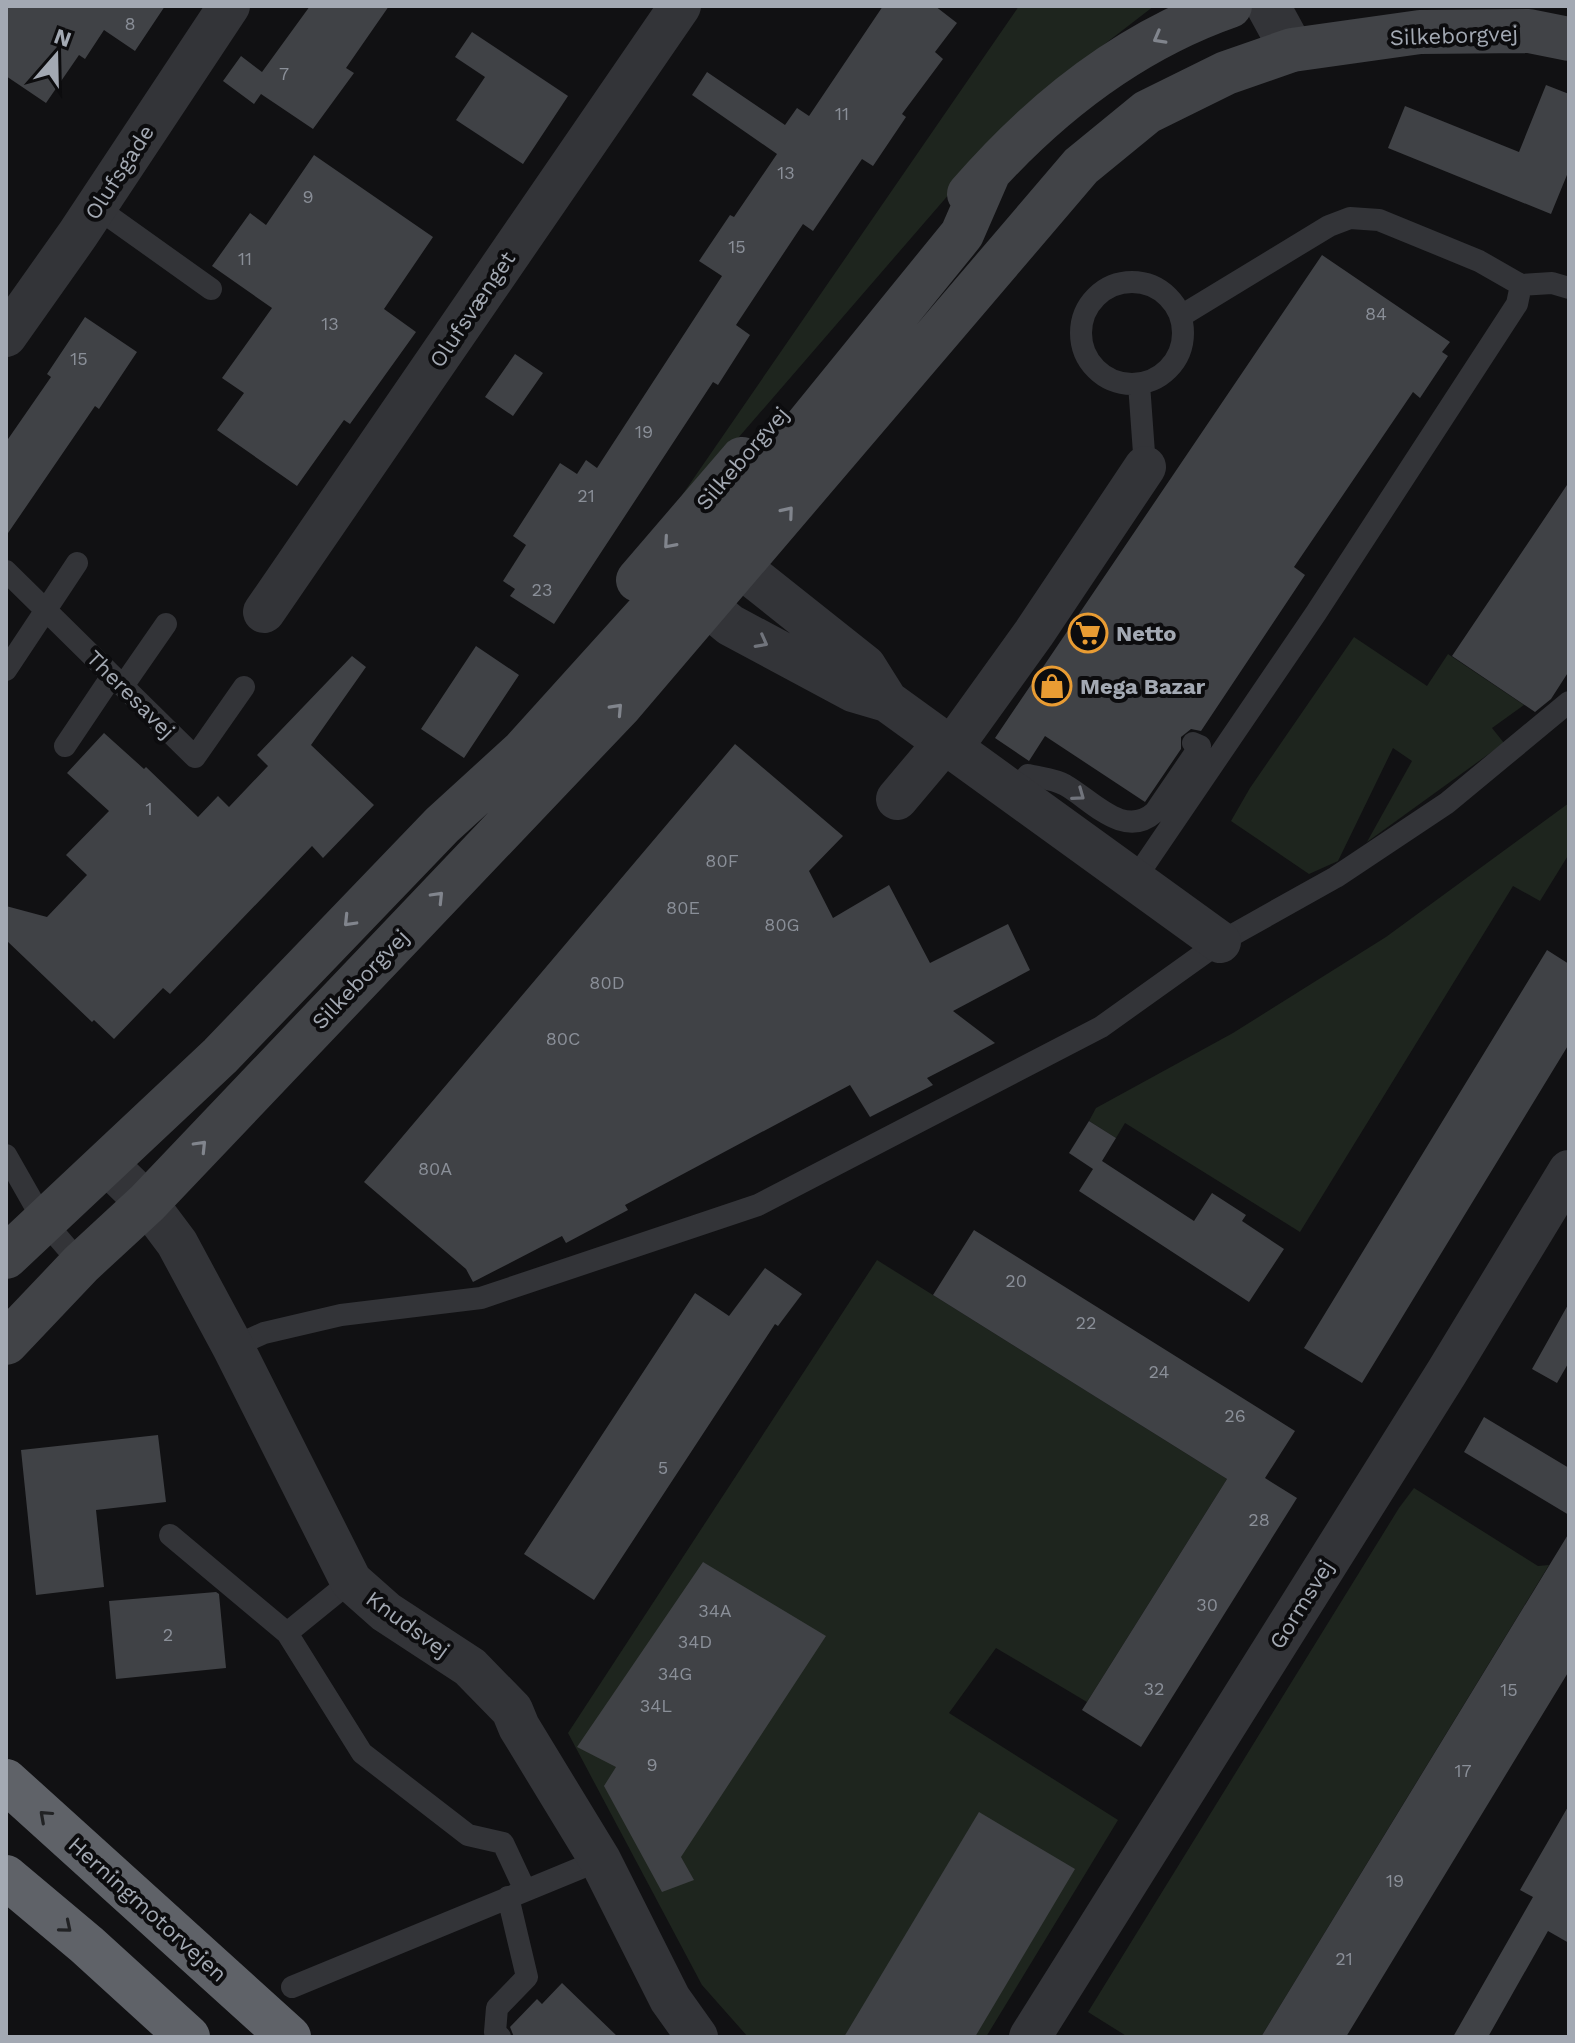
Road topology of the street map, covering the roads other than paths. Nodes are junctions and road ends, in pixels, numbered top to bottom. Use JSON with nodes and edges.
{"nodes":[{"id":1,"x":229,"y":6,"type":"edge"},
{"id":2,"x":680,"y":6,"type":"edge"},
{"id":3,"x":1230,"y":6,"type":"edge"},
{"id":4,"x":1268,"y":6,"type":"edge"},
{"id":5,"x":1291,"y":6,"type":"edge"},
{"id":6,"x":1569,"y":39,"type":"edge"},
{"id":7,"x":1292,"y":50,"type":"junction"},
{"id":8,"x":989,"y":172,"type":"junction"},
{"id":9,"x":96,"y":207,"type":"junction"},
{"id":10,"x":1521,"y":285,"type":"junction"},
{"id":11,"x":1569,"y":288,"type":"edge"},
{"id":12,"x":211,"y":289,"type":"dead end"},
{"id":13,"x":1181,"y":316,"type":"junction"},
{"id":14,"x":6,"y":336,"type":"edge"},
{"id":15,"x":1139,"y":384,"type":"junction"},
{"id":16,"x":1145,"y":467,"type":"joint"},
{"id":17,"x":726,"y":555,"type":"junction"},
{"id":18,"x":77,"y":563,"type":"dead end"},
{"id":19,"x":6,"y":571,"type":"edge"},
{"id":20,"x":691,"y":594,"type":"junction"},
{"id":21,"x":46,"y":610,"type":"junction"},
{"id":22,"x":264,"y":612,"type":"dead end"},
{"id":23,"x":166,"y":624,"type":"dead end"},
{"id":24,"x":6,"y":670,"type":"edge"},
{"id":25,"x":118,"y":681,"type":"junction"},
{"id":26,"x":244,"y":687,"type":"dead end"},
{"id":27,"x":887,"y":701,"type":"junction"},
{"id":28,"x":1569,"y":702,"type":"edge"},
{"id":29,"x":1193,"y":743,"type":"dead end"},
{"id":30,"x":948,"y":744,"type":"junction"},
{"id":31,"x":65,"y":746,"type":"dead end"},
{"id":32,"x":1014,"y":792,"type":"junction"},
{"id":33,"x":897,"y":799,"type":"dead end"},
{"id":34,"x":442,"y":825,"type":"junction"},
{"id":35,"x":1135,"y":879,"type":"junction"},
{"id":36,"x":1220,"y":942,"type":"junction"},
{"id":37,"x":6,"y":1155,"type":"edge"},
{"id":38,"x":106,"y":1163,"type":"junction"},
{"id":39,"x":1569,"y":1171,"type":"edge"},
{"id":40,"x":147,"y":1203,"type":"junction"},
{"id":41,"x":43,"y":1220,"type":"junction"},
{"id":42,"x":6,"y":1257,"type":"edge"},
{"id":43,"x":81,"y":1264,"type":"junction"},
{"id":44,"x":6,"y":1343,"type":"edge"},
{"id":45,"x":233,"y":1347,"type":"junction"},
{"id":46,"x":170,"y":1535,"type":"dead end"},
{"id":47,"x":351,"y":1581,"type":"junction"},
{"id":48,"x":287,"y":1633,"type":"junction"},
{"id":49,"x":6,"y":1781,"type":"edge"},
{"id":50,"x":600,"y":1860,"type":"junction"},
{"id":51,"x":6,"y":1877,"type":"edge"},
{"id":52,"x":516,"y":1894,"type":"junction"},
{"id":53,"x":292,"y":1987,"type":"dead end"},
{"id":54,"x":188,"y":2037,"type":"edge"},
{"id":55,"x":289,"y":2037,"type":"edge"},
{"id":56,"x":500,"y":2037,"type":"edge"},
{"id":57,"x":697,"y":2037,"type":"edge"},
{"id":58,"x":1030,"y":2037,"type":"edge"}],
"edges":[{"from":1,"to":9,"type":"street","name":"Olufsgade"},
{"from":2,"to":22,"type":"street","name":"Olufsvænget"},
{"from":3,"to":8,"type":"main road","name":"Silkeborgvej","one_way":true},
{"from":4,"to":7,"type":"street"},
{"from":5,"to":7,"type":"street"},
{"from":6,"to":7,"type":"main road","name":"Silkeborgvej"},
{"from":17,"to":7,"type":"main road","name":"Silkeborgvej","one_way":true},
{"from":8,"to":17,"type":"main road","name":"Silkeborgvej"},
{"from":8,"to":34,"type":"main road","name":"Silkeborgvej","one_way":true},
{"from":9,"to":12,"type":"lane"},
{"from":9,"to":14,"type":"street","name":"Olufsgade"},
{"from":10,"to":11,"type":"lane"},
{"from":10,"to":13,"type":"lane"},
{"from":10,"to":35,"type":"lane"},
{"from":13,"to":15,"type":"lane"},
{"from":13,"to":15,"type":"lane"},
{"from":15,"to":16,"type":"lane"},
{"from":16,"to":30,"type":"street"},
{"from":17,"to":20,"type":"main road","name":"Silkeborgvej"},
{"from":17,"to":27,"type":"street"},
{"from":18,"to":21,"type":"lane"},
{"from":19,"to":21,"type":"lane","name":"Theresavej"},
{"from":20,"to":27,"type":"street","one_way":true},
{"from":20,"to":34,"type":"main road","name":"Silkeborgvej"},
{"from":40,"to":20,"type":"main road","name":"Silkeborgvej","one_way":true},
{"from":21,"to":24,"type":"lane"},
{"from":21,"to":25,"type":"lane","name":"Theresavej"},
{"from":23,"to":25,"type":"lane"},
{"from":25,"to":26,"type":"lane","name":"Theresavej"},
{"from":25,"to":31,"type":"lane"},
{"from":27,"to":30,"type":"street"},
{"from":28,"to":36,"type":"lane"},
{"from":32,"to":29,"type":"lane","one_way":true},
{"from":30,"to":32,"type":"street"},
{"from":30,"to":33,"type":"street"},
{"from":32,"to":35,"type":"street"},
{"from":34,"to":38,"type":"main road","name":"Silkeborgvej","one_way":true},
{"from":35,"to":36,"type":"street"},
{"from":36,"to":45,"type":"lane"},
{"from":37,"to":41,"type":"lane"},
{"from":38,"to":40,"type":"street","name":"Knudsvej"},
{"from":38,"to":41,"type":"main road","name":"Silkeborgvej"},
{"from":39,"to":58,"type":"street","name":"Gormsvej"},
{"from":40,"to":43,"type":"main road","name":"Silkeborgvej"},
{"from":40,"to":45,"type":"street","name":"Knudsvej"},
{"from":41,"to":42,"type":"main road","name":"Silkeborgvej"},
{"from":41,"to":43,"type":"lane"},
{"from":43,"to":44,"type":"main road","name":"Silkeborgvej"},
{"from":45,"to":47,"type":"street","name":"Knudsvej"},
{"from":46,"to":48,"type":"lane"},
{"from":47,"to":48,"type":"lane"},
{"from":47,"to":50,"type":"street","name":"Knudsvej"},
{"from":48,"to":52,"type":"lane"},
{"from":55,"to":49,"type":"highway","name":"Herningmotorvejen","one_way":true},
{"from":50,"to":52,"type":"lane"},
{"from":50,"to":57,"type":"street","name":"Knudsvej"},
{"from":51,"to":54,"type":"highway","one_way":true},
{"from":52,"to":53,"type":"lane"},
{"from":52,"to":56,"type":"lane"}]}
